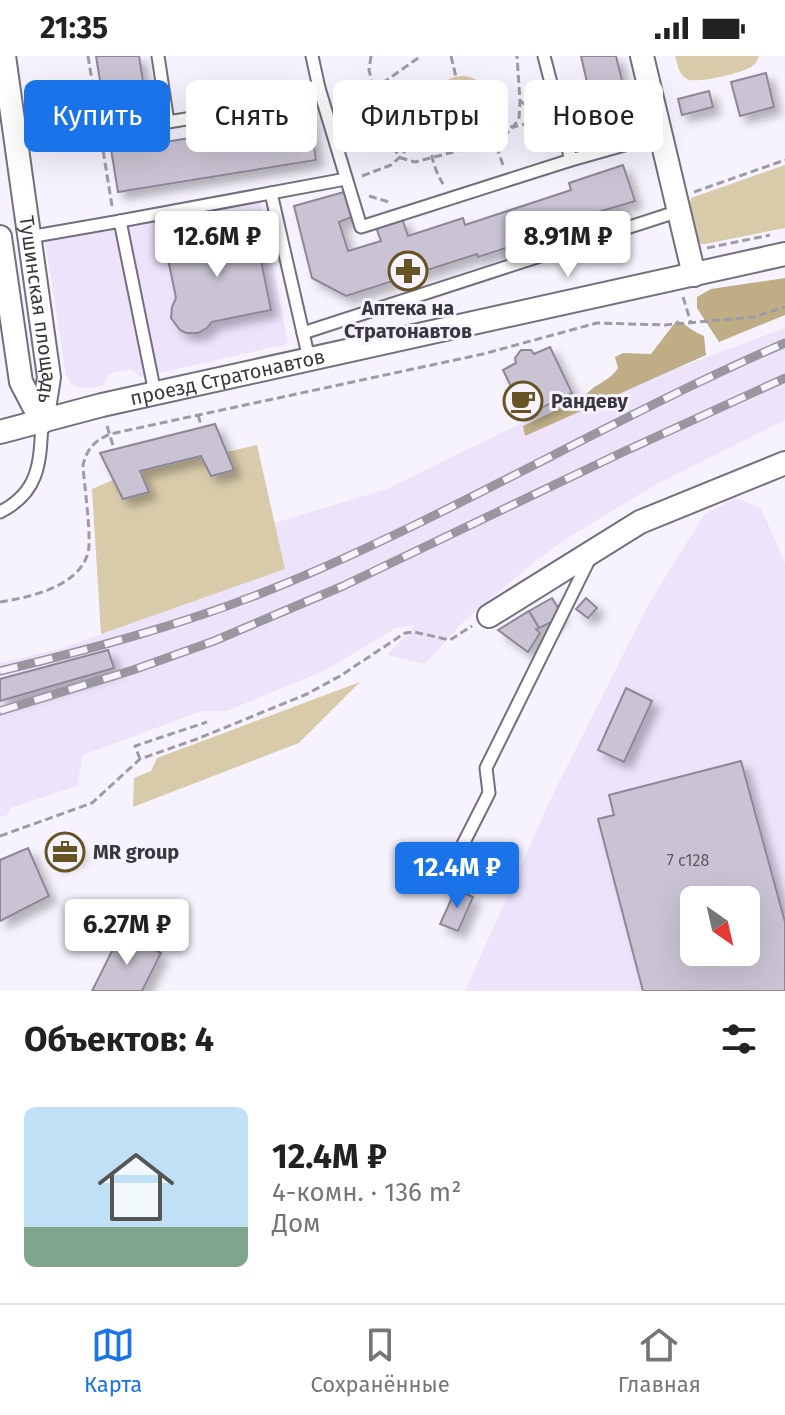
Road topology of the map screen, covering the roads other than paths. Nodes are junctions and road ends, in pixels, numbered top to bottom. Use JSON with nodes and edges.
{"nodes":[{"id":1,"x":4,"y":56,"type":"edge"},
{"id":2,"x":158,"y":56,"type":"edge"},
{"id":3,"x":312,"y":56,"type":"edge"},
{"id":4,"x":544,"y":56,"type":"edge"},
{"id":5,"x":642,"y":56,"type":"edge"},
{"id":6,"x":647,"y":80,"type":"edge"},
{"id":7,"x":319,"y":88,"type":"junction"},
{"id":8,"x":663,"y":147,"type":"edge"},
{"id":9,"x":599,"y":152,"type":"edge"},
{"id":10,"x":571,"y":160,"type":"junction"},
{"id":11,"x":348,"y":184,"type":"junction"},
{"id":12,"x":271,"y":193,"type":"junction"},
{"id":13,"x":677,"y":205,"type":"junction"},
{"id":14,"x":118,"y":222,"type":"junction"},
{"id":15,"x":0,"y":237,"type":"edge"},
{"id":16,"x":29,"y":237,"type":"junction"},
{"id":17,"x":785,"y":254,"type":"edge"},
{"id":18,"x":694,"y":275,"type":"junction"},
{"id":19,"x":303,"y":333,"type":"junction"},
{"id":20,"x":309,"y":359,"type":"junction"},
{"id":21,"x":155,"y":393,"type":"junction"},
{"id":22,"x":42,"y":422,"type":"junction"},
{"id":23,"x":0,"y":432,"type":"edge"},
{"id":24,"x":785,"y":463,"type":"edge"},
{"id":25,"x":0,"y":512,"type":"edge"},
{"id":26,"x":594,"y":550,"type":"junction"},
{"id":27,"x":489,"y":616,"type":"road end"},
{"id":28,"x":458,"y":854,"type":"dead end"}],
"edges":[{"from":1,"to":16,"type":"street","name":"Тушинская площадь"},
{"from":2,"to":7,"type":"lane"},
{"from":3,"to":7,"type":"lane"},
{"from":4,"to":10,"type":"lane"},
{"from":5,"to":6,"type":"street"},
{"from":7,"to":11,"type":"lane"},
{"from":8,"to":13,"type":"street"},
{"from":9,"to":10,"type":"lane"},
{"from":10,"to":11,"type":"lane"},
{"from":11,"to":12,"type":"lane"},
{"from":12,"to":14,"type":"lane"},
{"from":12,"to":19,"type":"lane"},
{"from":13,"to":18,"type":"street"},
{"from":13,"to":19,"type":"lane"},
{"from":14,"to":16,"type":"lane"},
{"from":14,"to":21,"type":"lane"},
{"from":15,"to":22,"type":"street","name":"Тушинская площадь"},
{"from":16,"to":22,"type":"street","name":"Тушинская площадь"},
{"from":17,"to":18,"type":"street","name":"проезд Стратонавтов"},
{"from":18,"to":20,"type":"street","name":"проезд Стратонавтов"},
{"from":19,"to":20,"type":"lane"},
{"from":20,"to":21,"type":"street","name":"проезд Стратонавтов"},
{"from":21,"to":22,"type":"street","name":"проезд Стратонавтов"},
{"from":22,"to":23,"type":"street","name":"проезд Стратонавтов"},
{"from":22,"to":25,"type":"lane"},
{"from":24,"to":26,"type":"street"},
{"from":26,"to":27,"type":"street"},
{"from":26,"to":28,"type":"lane"}]}
